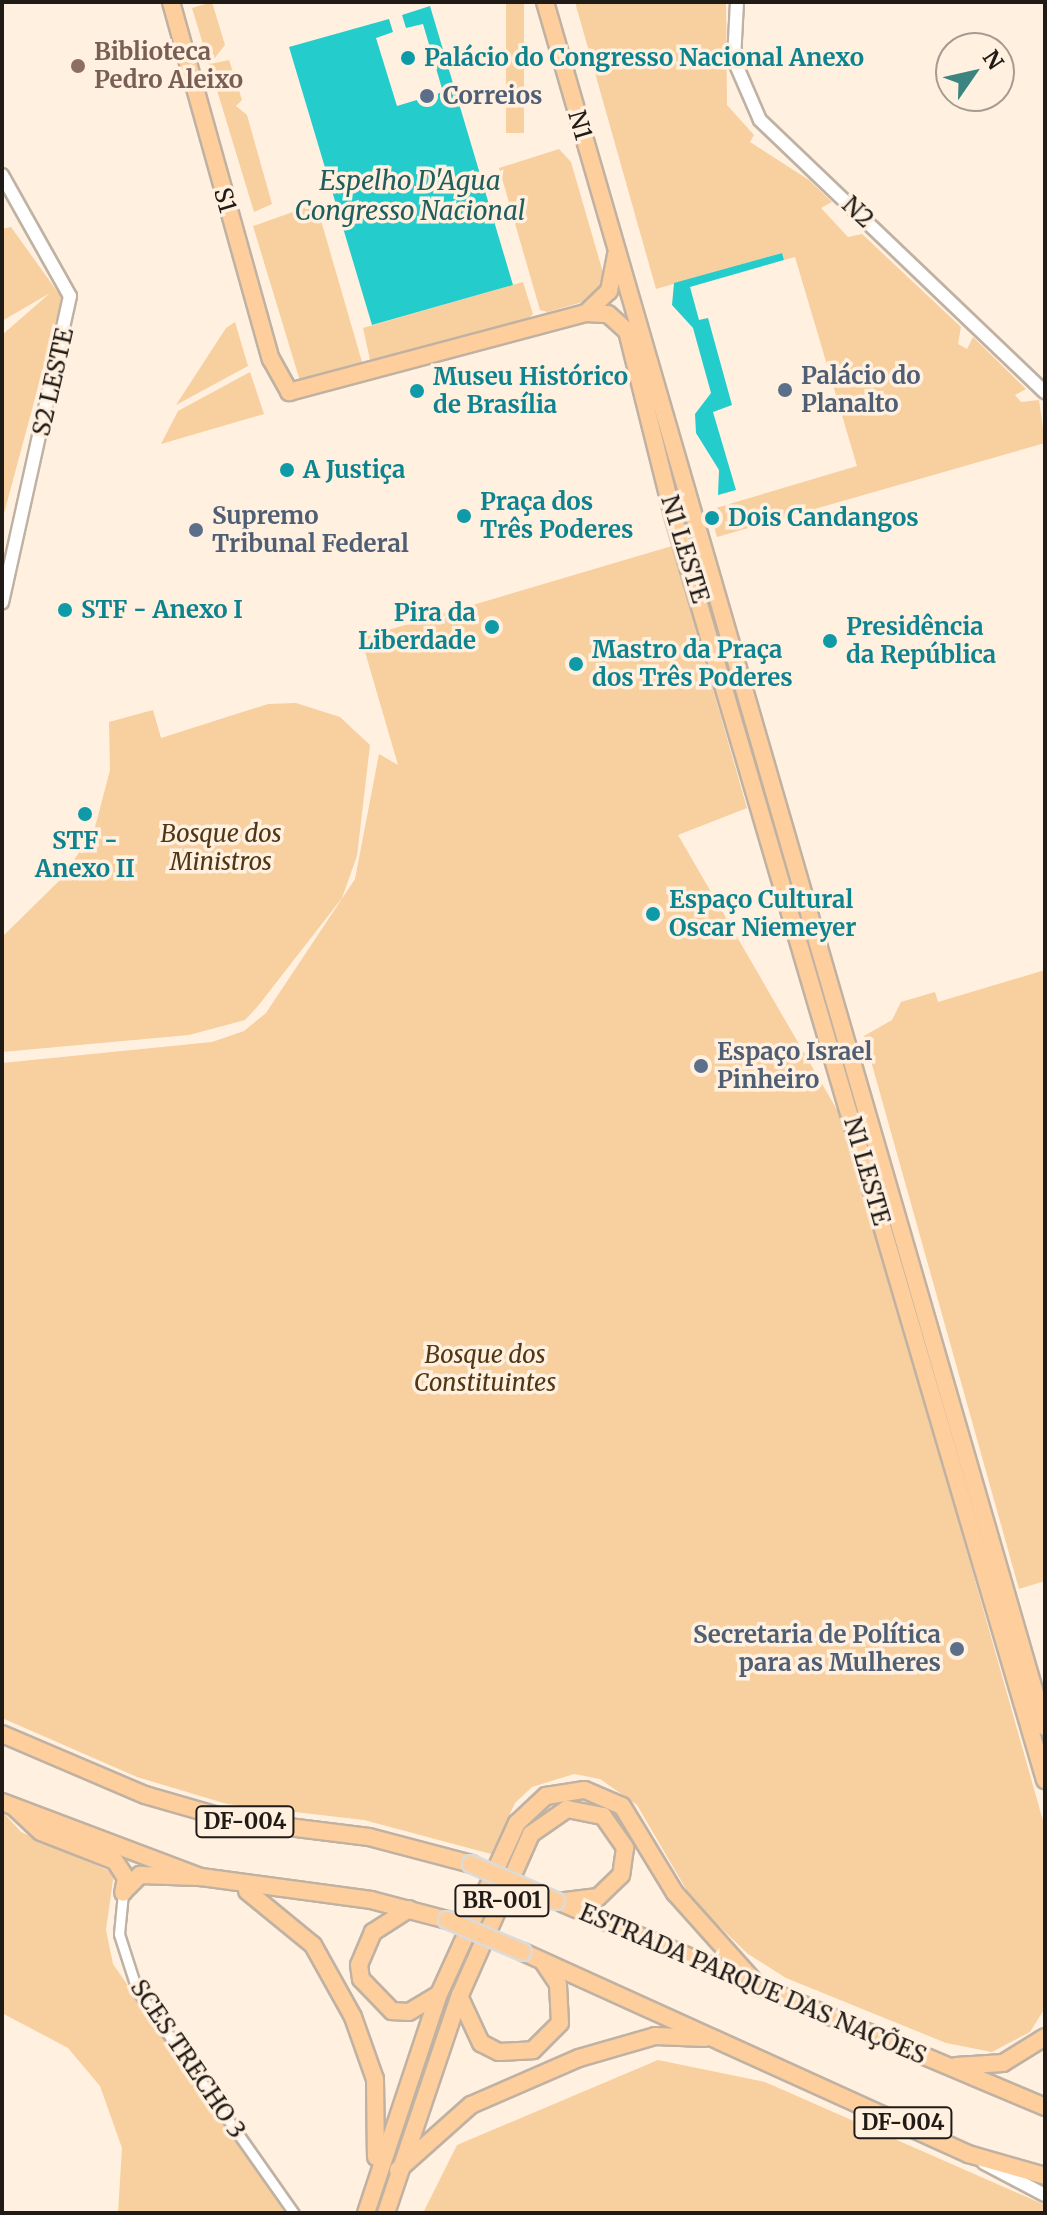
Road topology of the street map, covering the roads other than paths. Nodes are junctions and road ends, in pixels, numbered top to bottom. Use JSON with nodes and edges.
{"nodes":[{"id":1,"x":171,"y":2,"type":"edge"},
{"id":2,"x":545,"y":2,"type":"edge"},
{"id":3,"x":737,"y":2,"type":"edge"},
{"id":4,"x":2,"y":175,"type":"edge"},
{"id":5,"x":617,"y":248,"type":"junction"},
{"id":6,"x":586,"y":313,"type":"junction"},
{"id":7,"x":1045,"y":392,"type":"edge"},
{"id":8,"x":2,"y":603,"type":"edge"},
{"id":9,"x":1045,"y":1727,"type":"edge"},
{"id":10,"x":2,"y":1734,"type":"edge"},
{"id":11,"x":1045,"y":1780,"type":"edge"},
{"id":12,"x":8,"y":1804,"type":"edge"},
{"id":13,"x":201,"y":1877,"type":"junction"},
{"id":14,"x":238,"y":1887,"type":"junction"},
{"id":15,"x":123,"y":1893,"type":"junction"},
{"id":16,"x":557,"y":1901,"type":"junction"},
{"id":17,"x":409,"y":1909,"type":"junction"},
{"id":18,"x":544,"y":1963,"type":"junction"},
{"id":19,"x":760,"y":1988,"type":"junction"},
{"id":20,"x":439,"y":1994,"type":"junction"},
{"id":21,"x":460,"y":1995,"type":"junction"},
{"id":22,"x":1045,"y":2037,"type":"edge"},
{"id":23,"x":724,"y":2040,"type":"junction"},
{"id":24,"x":946,"y":2065,"type":"junction"},
{"id":25,"x":1045,"y":2107,"type":"edge"},
{"id":26,"x":968,"y":2154,"type":"junction"},
{"id":27,"x":376,"y":2169,"type":"junction"},
{"id":28,"x":395,"y":2174,"type":"junction"},
{"id":29,"x":1045,"y":2176,"type":"edge"},
{"id":30,"x":1045,"y":2195,"type":"edge"},
{"id":31,"x":294,"y":2213,"type":"edge"},
{"id":32,"x":366,"y":2213,"type":"edge"},
{"id":33,"x":386,"y":2213,"type":"edge"}],
"edges":[{"from":1,"to":6,"type":"highway","name":"S1"},
{"from":2,"to":5,"type":"highway","name":"N1"},
{"from":3,"to":7,"type":"main road","name":"N2"},
{"from":4,"to":8,"type":"main road","name":"S2 LESTE"},
{"from":5,"to":6,"type":"highway"},
{"from":5,"to":9,"type":"highway","name":"N1 LESTE"},
{"from":6,"to":11,"type":"highway","name":"N1 LESTE"},
{"from":10,"to":16,"type":"highway","name":"ESTRADA PARQUE DAS NAÇÕES","number":"DF-004","bridge":true},
{"from":12,"to":13,"type":"highway","number":"DF-004"},
{"from":12,"to":15,"type":"highway"},
{"from":13,"to":14,"type":"highway","number":"DF-004"},
{"from":13,"to":15,"type":"highway"},
{"from":14,"to":17,"type":"highway","number":"DF-004"},
{"from":14,"to":27,"type":"highway","number":"BR-001"},
{"from":15,"to":31,"type":"street","name":"SCES TRECHO 3"},
{"from":16,"to":19,"type":"highway","name":"ESTRADA PARQUE DAS NAÇÕES","number":"DF-004"},
{"from":16,"to":21,"type":"highway","number":"BR-001"},
{"from":17,"to":18,"type":"highway","number":"DF-004","bridge":true},
{"from":17,"to":20,"type":"highway"},
{"from":18,"to":21,"type":"highway"},
{"from":18,"to":23,"type":"highway","number":"DF-004"},
{"from":19,"to":20,"type":"highway","number":"BR-001"},
{"from":19,"to":24,"type":"highway","name":"ESTRADA PARQUE DAS NAÇÕES","number":"DF-004"},
{"from":20,"to":27,"type":"highway","number":"BR-001"},
{"from":21,"to":28,"type":"highway","number":"BR-001"},
{"from":22,"to":24,"type":"highway"},
{"from":23,"to":26,"type":"highway","number":"DF-004"},
{"from":23,"to":28,"type":"highway"},
{"from":24,"to":25,"type":"highway","name":"ESTRADA PARQUE DAS NAÇÕES","number":"DF-004"},
{"from":26,"to":29,"type":"highway","number":"DF-004"},
{"from":26,"to":30,"type":"main road"},
{"from":27,"to":32,"type":"highway","number":"BR-001"},
{"from":28,"to":33,"type":"highway","number":"BR-001"}]}
